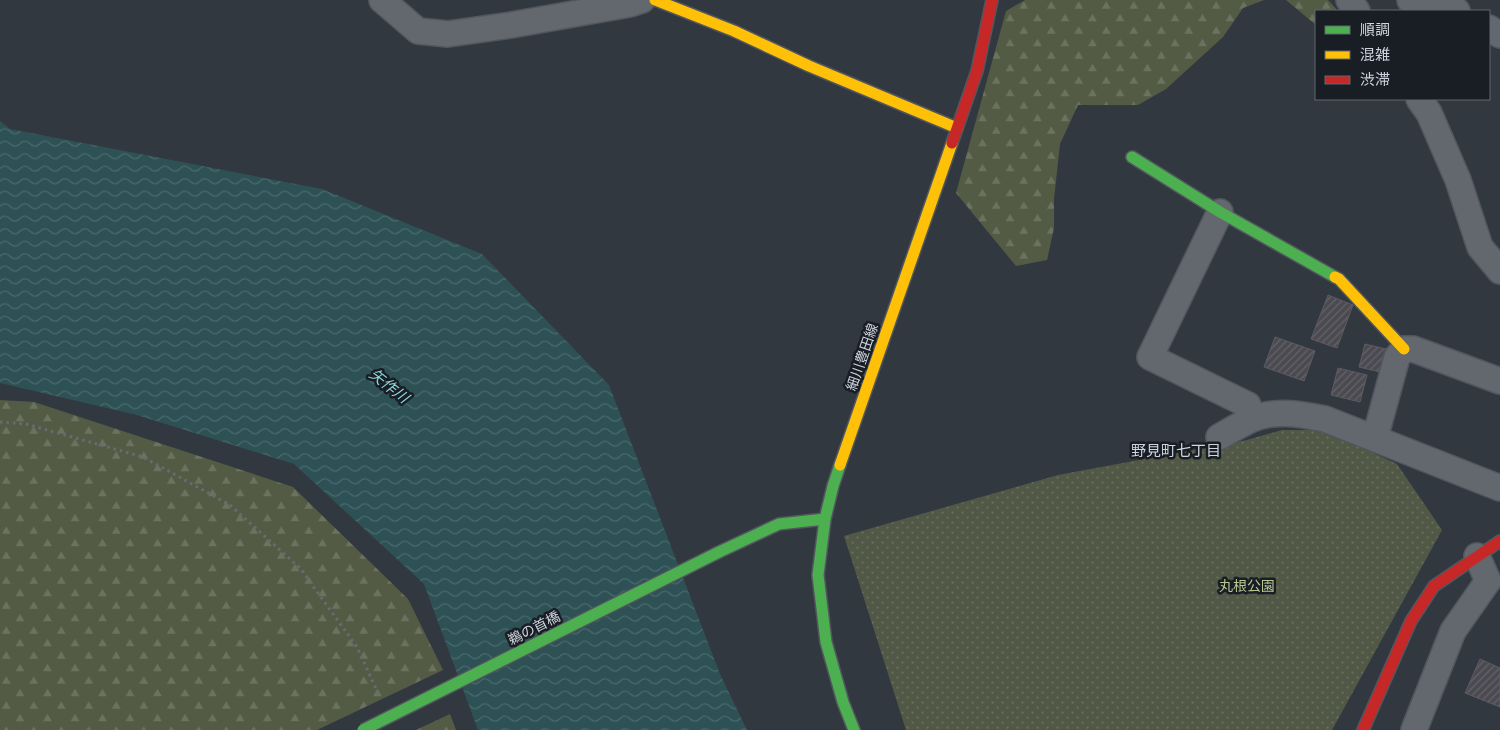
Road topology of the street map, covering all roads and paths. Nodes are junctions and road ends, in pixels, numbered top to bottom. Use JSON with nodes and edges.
{"nodes":[{"id":1,"x":382,"y":0,"type":"edge"},
{"id":2,"x":642,"y":0,"type":"edge"},
{"id":3,"x":655,"y":0,"type":"edge"},
{"id":4,"x":992,"y":0,"type":"edge"},
{"id":5,"x":1410,"y":0,"type":"edge"},
{"id":6,"x":1453,"y":10,"type":"edge"},
{"id":7,"x":1420,"y":100,"type":"edge"},
{"id":8,"x":957,"y":128,"type":"junction"},
{"id":9,"x":1132,"y":157,"type":"dead end"},
{"id":10,"x":1220,"y":212,"type":"junction"},
{"id":11,"x":1500,"y":271,"type":"edge"},
{"id":12,"x":1404,"y":349,"type":"junction"},
{"id":13,"x":1500,"y":381,"type":"edge"},
{"id":14,"x":1252,"y":419,"type":"junction"},
{"id":15,"x":0,"y":422,"type":"edge"},
{"id":16,"x":1219,"y":437,"type":"dead end"},
{"id":17,"x":1375,"y":438,"type":"junction"},
{"id":18,"x":1500,"y":488,"type":"edge"},
{"id":19,"x":825,"y":519,"type":"junction"},
{"id":20,"x":1500,"y":541,"type":"edge"},
{"id":21,"x":1477,"y":556,"type":"junction"},
{"id":22,"x":379,"y":697,"type":"dead end"},
{"id":23,"x":363,"y":730,"type":"edge"},
{"id":24,"x":854,"y":730,"type":"edge"},
{"id":25,"x":1364,"y":730,"type":"edge"},
{"id":26,"x":1414,"y":730,"type":"edge"}],
"edges":[{"from":1,"to":2,"type":"street"},
{"from":3,"to":8,"type":"street"},
{"from":4,"to":8,"type":"street","name":"細川豊田線"},
{"from":5,"to":6,"type":"street"},
{"from":7,"to":11,"type":"street"},
{"from":8,"to":19,"type":"street","name":"細川豊田線"},
{"from":9,"to":10,"type":"street"},
{"from":10,"to":12,"type":"street"},
{"from":10,"to":14,"type":"street"},
{"from":12,"to":13,"type":"street"},
{"from":12,"to":17,"type":"street"},
{"from":14,"to":16,"type":"street"},
{"from":14,"to":17,"type":"street"},
{"from":15,"to":22,"type":"path"},
{"from":17,"to":18,"type":"street"},
{"from":19,"to":23,"type":"street","name":"鵜の首橋","bridge":true},
{"from":19,"to":24,"type":"street","name":"細川豊田線"},
{"from":20,"to":21,"type":"street"},
{"from":21,"to":25,"type":"street"},
{"from":21,"to":26,"type":"street"}]}
